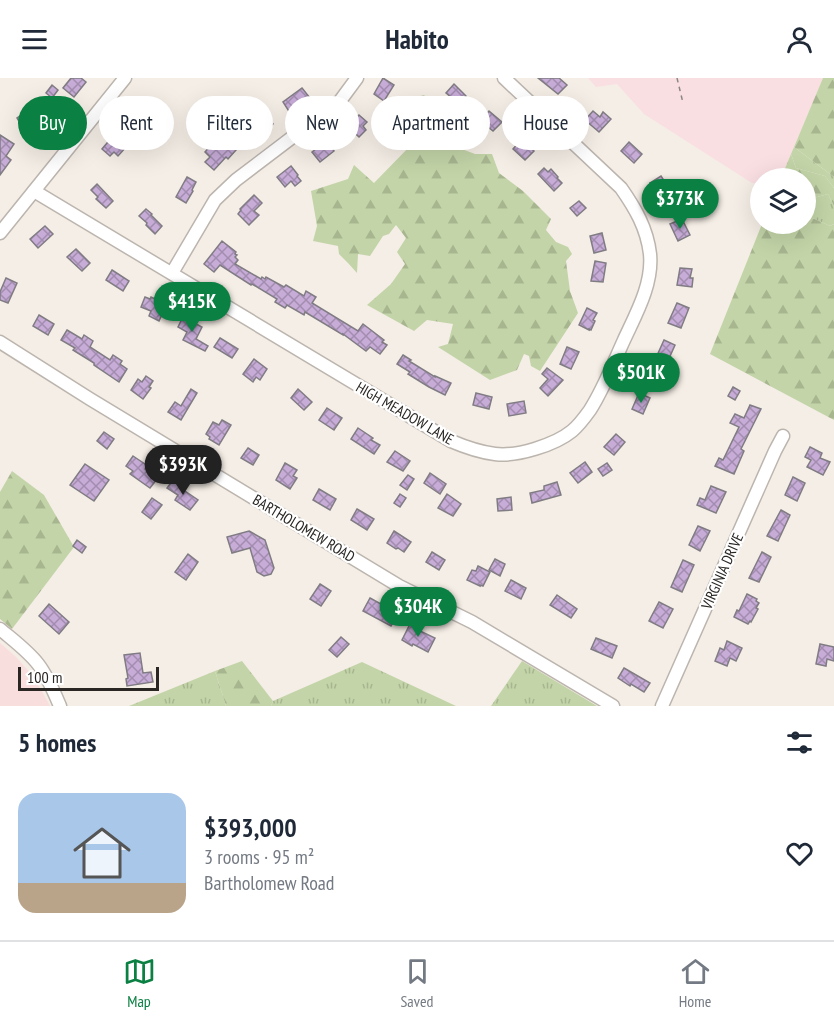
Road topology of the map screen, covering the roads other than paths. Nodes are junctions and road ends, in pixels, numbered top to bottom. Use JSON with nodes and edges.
{"nodes":[{"id":1,"x":125,"y":78,"type":"edge"},
{"id":2,"x":357,"y":78,"type":"edge"},
{"id":3,"x":504,"y":78,"type":"edge"},
{"id":4,"x":34,"y":191,"type":"junction"},
{"id":5,"x":0,"y":233,"type":"edge"},
{"id":6,"x":172,"y":273,"type":"junction"},
{"id":7,"x":0,"y":342,"type":"edge"},
{"id":8,"x":783,"y":436,"type":"dead end"},
{"id":9,"x":0,"y":629,"type":"edge"},
{"id":10,"x":60,"y":706,"type":"edge"},
{"id":11,"x":613,"y":706,"type":"edge"},
{"id":12,"x":662,"y":706,"type":"edge"}],
"edges":[{"from":1,"to":4,"type":"street"},
{"from":2,"to":6,"type":"street"},
{"from":3,"to":6,"type":"street","name":"HIGH MEADOW LANE"},
{"from":4,"to":5,"type":"street"},
{"from":4,"to":6,"type":"street","name":"HIGH MEADOW LANE"},
{"from":7,"to":11,"type":"street","name":"BARTHOLOMEW ROAD"},
{"from":8,"to":12,"type":"street","name":"VIRGINIA DRIVE"},
{"from":9,"to":10,"type":"street"}]}
